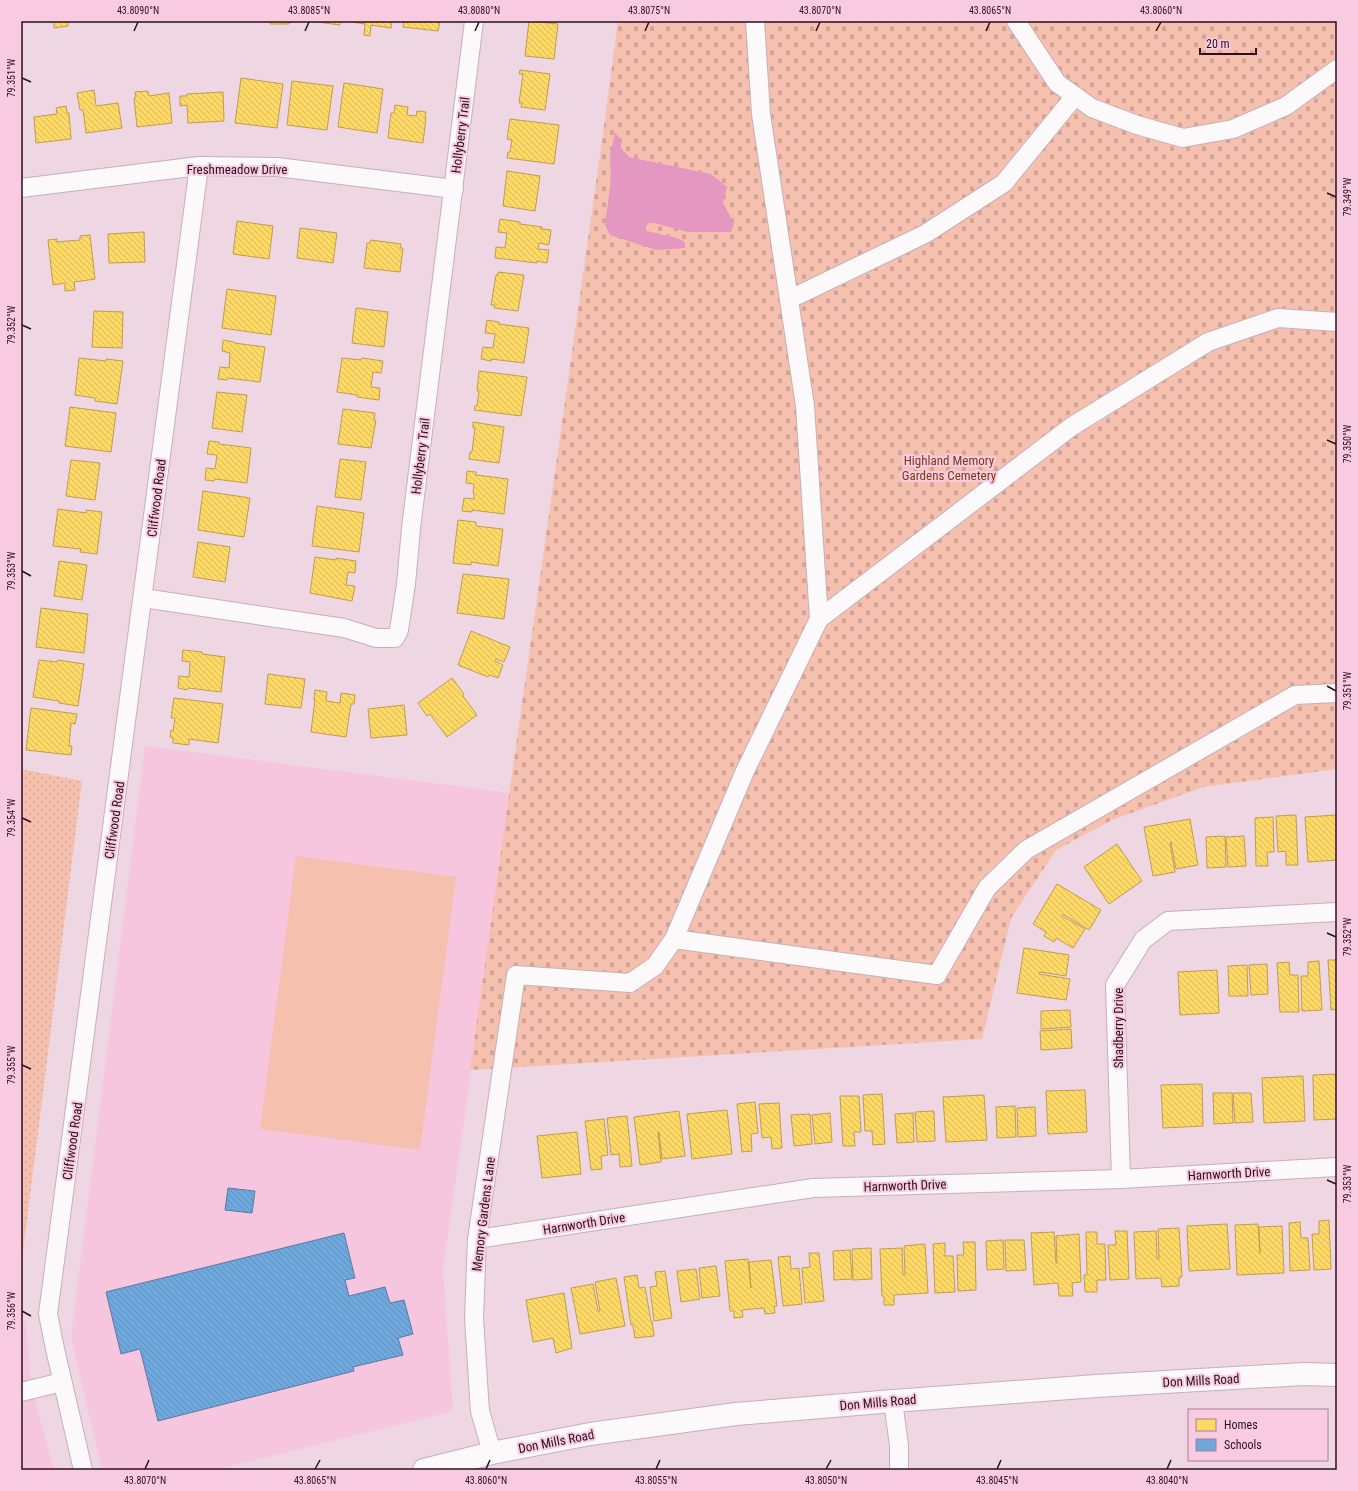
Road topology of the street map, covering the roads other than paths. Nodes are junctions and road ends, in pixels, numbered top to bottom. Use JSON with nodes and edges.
{"nodes":[{"id":1,"x":474,"y":21,"type":"edge"},
{"id":2,"x":755,"y":21,"type":"edge"},
{"id":3,"x":1016,"y":21,"type":"edge"},
{"id":4,"x":1337,"y":69,"type":"edge"},
{"id":5,"x":1075,"y":96,"type":"junction"},
{"id":6,"x":199,"y":166,"type":"junction"},
{"id":7,"x":21,"y":188,"type":"edge"},
{"id":8,"x":454,"y":189,"type":"junction"},
{"id":9,"x":790,"y":299,"type":"junction"},
{"id":10,"x":1337,"y":322,"type":"edge"},
{"id":11,"x":143,"y":598,"type":"junction"},
{"id":12,"x":819,"y":619,"type":"junction"},
{"id":13,"x":1337,"y":692,"type":"edge"},
{"id":14,"x":1337,"y":912,"type":"edge"},
{"id":15,"x":674,"y":939,"type":"junction"},
{"id":16,"x":1337,"y":1167,"type":"edge"},
{"id":17,"x":1121,"y":1179,"type":"junction"},
{"id":18,"x":477,"y":1239,"type":"junction"},
{"id":19,"x":1337,"y":1375,"type":"edge"},
{"id":20,"x":62,"y":1382,"type":"junction"},
{"id":21,"x":21,"y":1392,"type":"edge"},
{"id":22,"x":894,"y":1401,"type":"junction"},
{"id":23,"x":492,"y":1453,"type":"junction"},
{"id":24,"x":83,"y":1470,"type":"edge"},
{"id":25,"x":424,"y":1470,"type":"edge"},
{"id":26,"x":899,"y":1470,"type":"edge"}],
"edges":[{"from":1,"to":8,"type":"street","name":"Hollyberry Trail"},
{"from":2,"to":9,"type":"street"},
{"from":3,"to":5,"type":"street"},
{"from":4,"to":5,"type":"street"},
{"from":5,"to":9,"type":"street"},
{"from":6,"to":7,"type":"street","name":"Freshmeadow Drive"},
{"from":6,"to":8,"type":"street","name":"Freshmeadow Drive"},
{"from":6,"to":11,"type":"street","name":"Cliffwood Road"},
{"from":8,"to":11,"type":"street","name":"Hollyberry Trail"},
{"from":9,"to":12,"type":"street"},
{"from":10,"to":12,"type":"street"},
{"from":11,"to":20,"type":"street","name":"Cliffwood Road"},
{"from":12,"to":15,"type":"street"},
{"from":13,"to":15,"type":"street"},
{"from":14,"to":17,"type":"street","name":"Shadberry Drive"},
{"from":15,"to":18,"type":"street","name":"Memory Gardens Lane"},
{"from":16,"to":17,"type":"street","name":"Harnworth Drive"},
{"from":17,"to":18,"type":"street","name":"Harnworth Drive"},
{"from":18,"to":23,"type":"street","name":"Memory Gardens Lane"},
{"from":19,"to":22,"type":"main road","name":"Don Mills Road"},
{"from":20,"to":21,"type":"street"},
{"from":20,"to":24,"type":"street","name":"Cliffwood Road"},
{"from":22,"to":23,"type":"main road","name":"Don Mills Road"},
{"from":22,"to":26,"type":"street"},
{"from":23,"to":25,"type":"main road","name":"Don Mills Road"}]}
